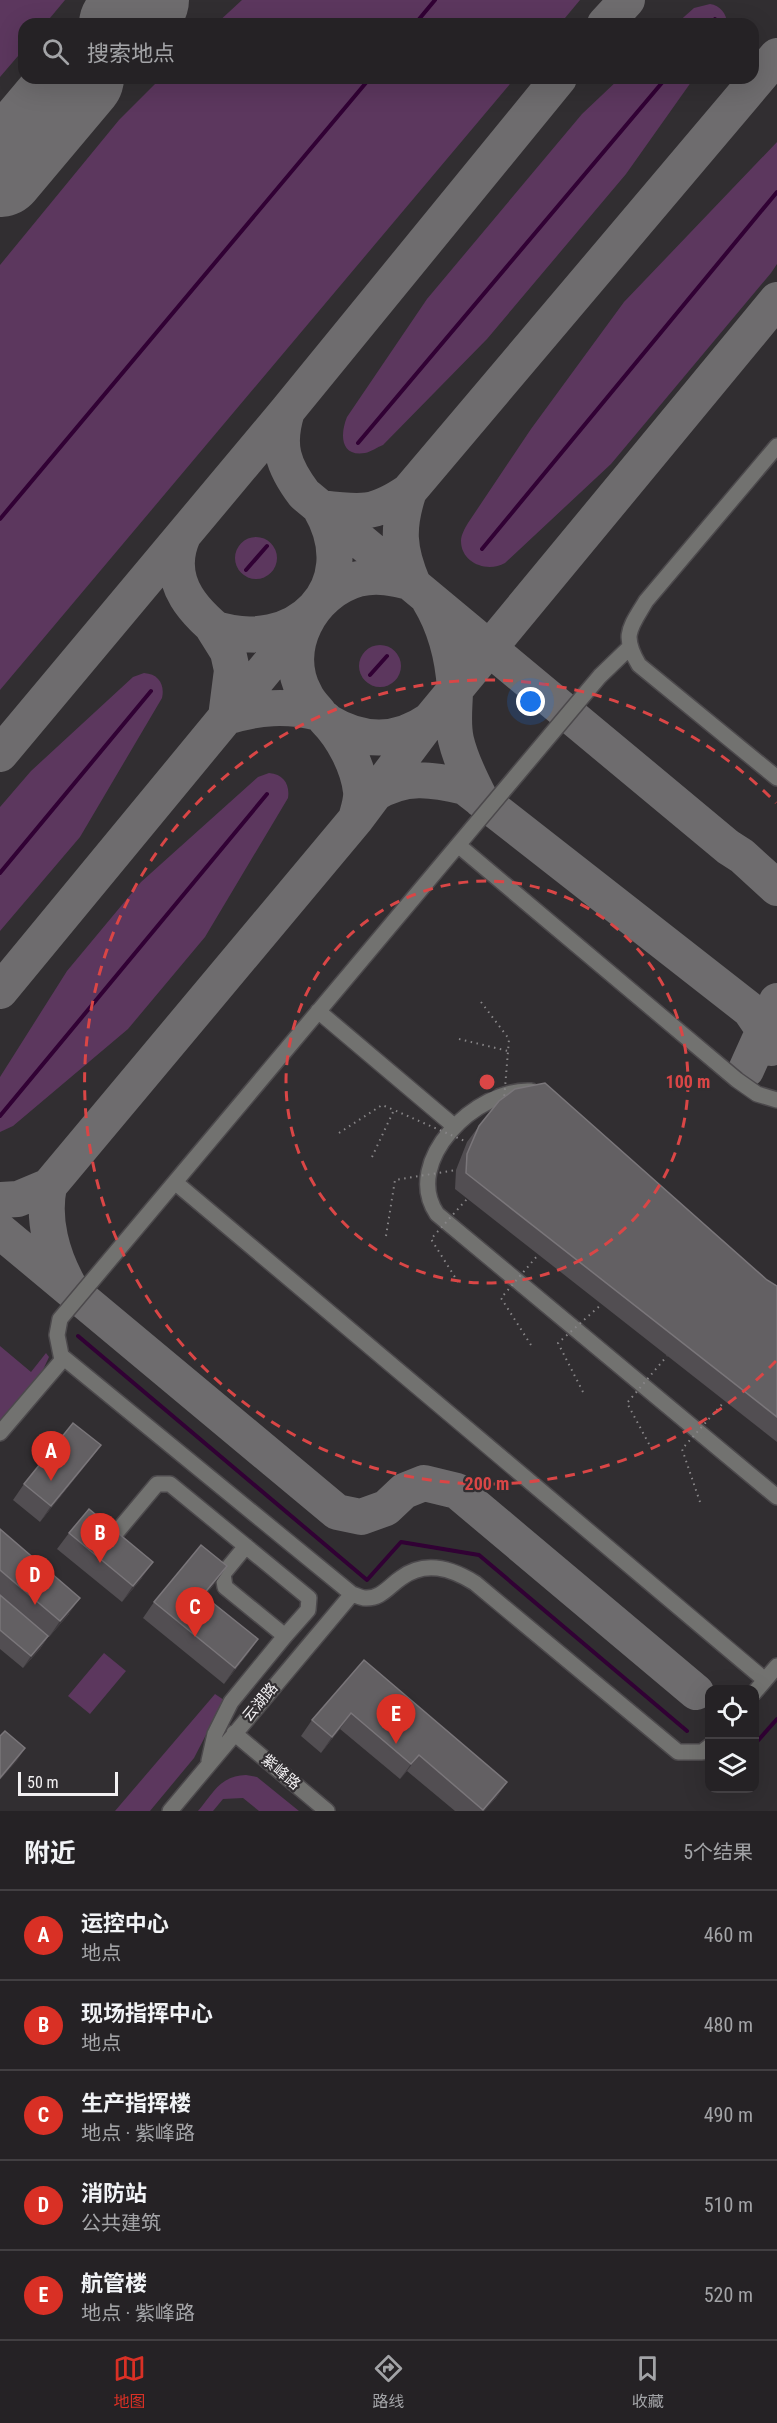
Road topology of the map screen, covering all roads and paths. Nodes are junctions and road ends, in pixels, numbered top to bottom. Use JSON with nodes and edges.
{"nodes":[{"id":1,"x":777,"y":446,"type":"edge"},
{"id":2,"x":629,"y":648,"type":"junction"},
{"id":3,"x":777,"y":778,"type":"edge"},
{"id":4,"x":458,"y":845,"type":"junction"},
{"id":5,"x":481,"y":1002,"type":"dead end"},
{"id":6,"x":318,"y":1011,"type":"junction"},
{"id":7,"x":459,"y":1040,"type":"dead end"},
{"id":8,"x":508,"y":1051,"type":"junction"},
{"id":9,"x":543,"y":1095,"type":"edge"},
{"id":10,"x":777,"y":1100,"type":"edge"},
{"id":11,"x":504,"y":1105,"type":"edge"},
{"id":12,"x":394,"y":1110,"type":"junction"},
{"id":13,"x":454,"y":1126,"type":"junction"},
{"id":14,"x":339,"y":1133,"type":"dead end"},
{"id":15,"x":467,"y":1142,"type":"dead end"},
{"id":16,"x":372,"y":1157,"type":"dead end"},
{"id":17,"x":456,"y":1170,"type":"dead end"},
{"id":18,"x":176,"y":1183,"type":"junction"},
{"id":19,"x":467,"y":1199,"type":"dead end"},
{"id":20,"x":386,"y":1236,"type":"dead end"},
{"id":21,"x":538,"y":1255,"type":"dead end"},
{"id":22,"x":458,"y":1282,"type":"dead end"},
{"id":23,"x":602,"y":1304,"type":"dead end"},
{"id":24,"x":531,"y":1345,"type":"dead end"},
{"id":25,"x":667,"y":1356,"type":"dead end"},
{"id":26,"x":62,"y":1360,"type":"junction"},
{"id":27,"x":583,"y":1392,"type":"dead end"},
{"id":28,"x":724,"y":1402,"type":"dead end"},
{"id":29,"x":0,"y":1432,"type":"edge"},
{"id":30,"x":650,"y":1444,"type":"dead end"},
{"id":31,"x":777,"y":1497,"type":"edge"},
{"id":32,"x":700,"y":1502,"type":"dead end"},
{"id":33,"x":111,"y":1539,"type":"edge"},
{"id":34,"x":246,"y":1546,"type":"junction"},
{"id":35,"x":352,"y":1594,"type":"junction"},
{"id":36,"x":285,"y":1636,"type":"junction"},
{"id":37,"x":777,"y":1666,"type":"edge"},
{"id":38,"x":765,"y":1680,"type":"junction"},
{"id":39,"x":759,"y":1687,"type":"edge"},
{"id":40,"x":234,"y":1733,"type":"junction"},
{"id":41,"x":705,"y":1750,"type":"edge"},
{"id":42,"x":208,"y":1764,"type":"junction"},
{"id":43,"x":170,"y":1811,"type":"edge"},
{"id":44,"x":327,"y":1811,"type":"edge"}],
"edges":[{"from":1,"to":2,"type":"street"},
{"from":2,"to":3,"type":"street"},
{"from":2,"to":4,"type":"street"},
{"from":4,"to":6,"type":"street"},
{"from":4,"to":10,"type":"street"},
{"from":5,"to":8,"type":"path","bridge":true},
{"from":6,"to":13,"type":"street"},
{"from":6,"to":18,"type":"street"},
{"from":7,"to":8,"type":"path"},
{"from":8,"to":11,"type":"path","bridge":true},
{"from":9,"to":13,"type":"street"},
{"from":12,"to":14,"type":"path"},
{"from":12,"to":15,"type":"path","bridge":true},
{"from":12,"to":16,"type":"path","bridge":true},
{"from":13,"to":31,"type":"street"},
{"from":17,"to":20,"type":"path","bridge":true},
{"from":18,"to":26,"type":"street"},
{"from":18,"to":38,"type":"street"},
{"from":19,"to":22,"type":"path","bridge":true},
{"from":21,"to":24,"type":"path","bridge":true},
{"from":23,"to":27,"type":"path","bridge":true},
{"from":25,"to":30,"type":"path","bridge":true},
{"from":26,"to":29,"type":"street"},
{"from":26,"to":35,"type":"street"},
{"from":28,"to":32,"type":"path","bridge":true},
{"from":33,"to":34,"type":"street"},
{"from":34,"to":36,"type":"street"},
{"from":34,"to":36,"type":"street"},
{"from":35,"to":40,"type":"street","name":"云湖路"},
{"from":35,"to":41,"type":"street"},
{"from":36,"to":42,"type":"street"},
{"from":37,"to":38,"type":"street"},
{"from":38,"to":39,"type":"street"},
{"from":40,"to":42,"type":"street","name":"云湖路"},
{"from":40,"to":44,"type":"street","name":"紫峰路"},
{"from":42,"to":43,"type":"street","name":"云湖路"}]}
